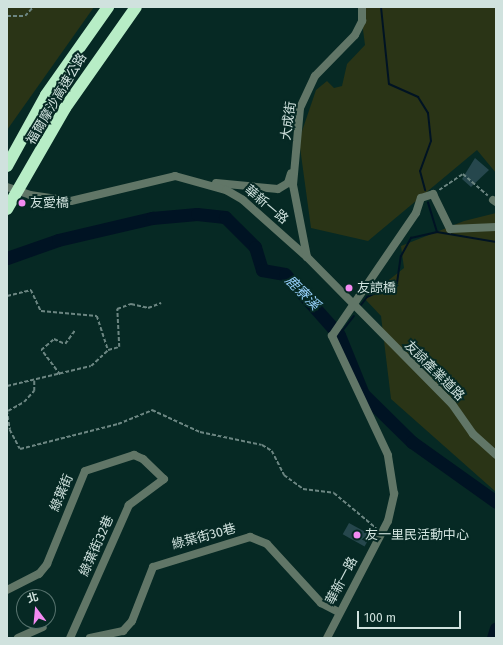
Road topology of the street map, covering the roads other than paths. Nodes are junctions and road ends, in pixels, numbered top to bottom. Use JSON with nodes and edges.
{"nodes":[{"id":1,"x":108,"y":7,"type":"edge"},
{"id":2,"x":136,"y":7,"type":"edge"},
{"id":3,"x":362,"y":7,"type":"edge"},
{"id":4,"x":297,"y":147,"type":"junction"},
{"id":5,"x":7,"y":166,"type":"edge"},
{"id":6,"x":210,"y":183,"type":"junction"},
{"id":7,"x":7,"y":187,"type":"edge"},
{"id":8,"x":7,"y":209,"type":"edge"},
{"id":9,"x":496,"y":227,"type":"edge"},
{"id":10,"x":307,"y":257,"type":"junction"},
{"id":11,"x":352,"y":305,"type":"junction"},
{"id":12,"x":496,"y":455,"type":"edge"},
{"id":13,"x":164,"y":479,"type":"joint"},
{"id":14,"x":7,"y":590,"type":"edge"},
{"id":15,"x":339,"y":612,"type":"junction"},
{"id":16,"x":38,"y":629,"type":"edge"},
{"id":17,"x":18,"y":638,"type":"edge"},
{"id":18,"x":70,"y":638,"type":"edge"},
{"id":19,"x":90,"y":638,"type":"edge"},
{"id":20,"x":327,"y":638,"type":"edge"}],
"edges":[{"from":1,"to":5,"type":"highway","name":"福爾摩沙高速公路"},
{"from":2,"to":8,"type":"highway","name":"福爾摩沙高速公路"},
{"from":3,"to":4,"type":"street","name":"大成街"},
{"from":4,"to":6,"type":"street"},
{"from":4,"to":10,"type":"street","name":"大成街"},
{"from":6,"to":7,"type":"street","name":"華新一路"},
{"from":6,"to":10,"type":"street","name":"華新一路"},
{"from":9,"to":11,"type":"street"},
{"from":10,"to":11,"type":"street","name":"華新一路"},
{"from":11,"to":12,"type":"street","name":"友諒產業道路"},
{"from":11,"to":15,"type":"street","name":"華新一路"},
{"from":13,"to":14,"type":"street","name":"綠葉街"},
{"from":13,"to":18,"type":"street","name":"綠葉街32巷"},
{"from":15,"to":19,"type":"street","name":"綠葉街30巷"},
{"from":15,"to":20,"type":"street","name":"華新一路"},
{"from":16,"to":17,"type":"street"}]}
